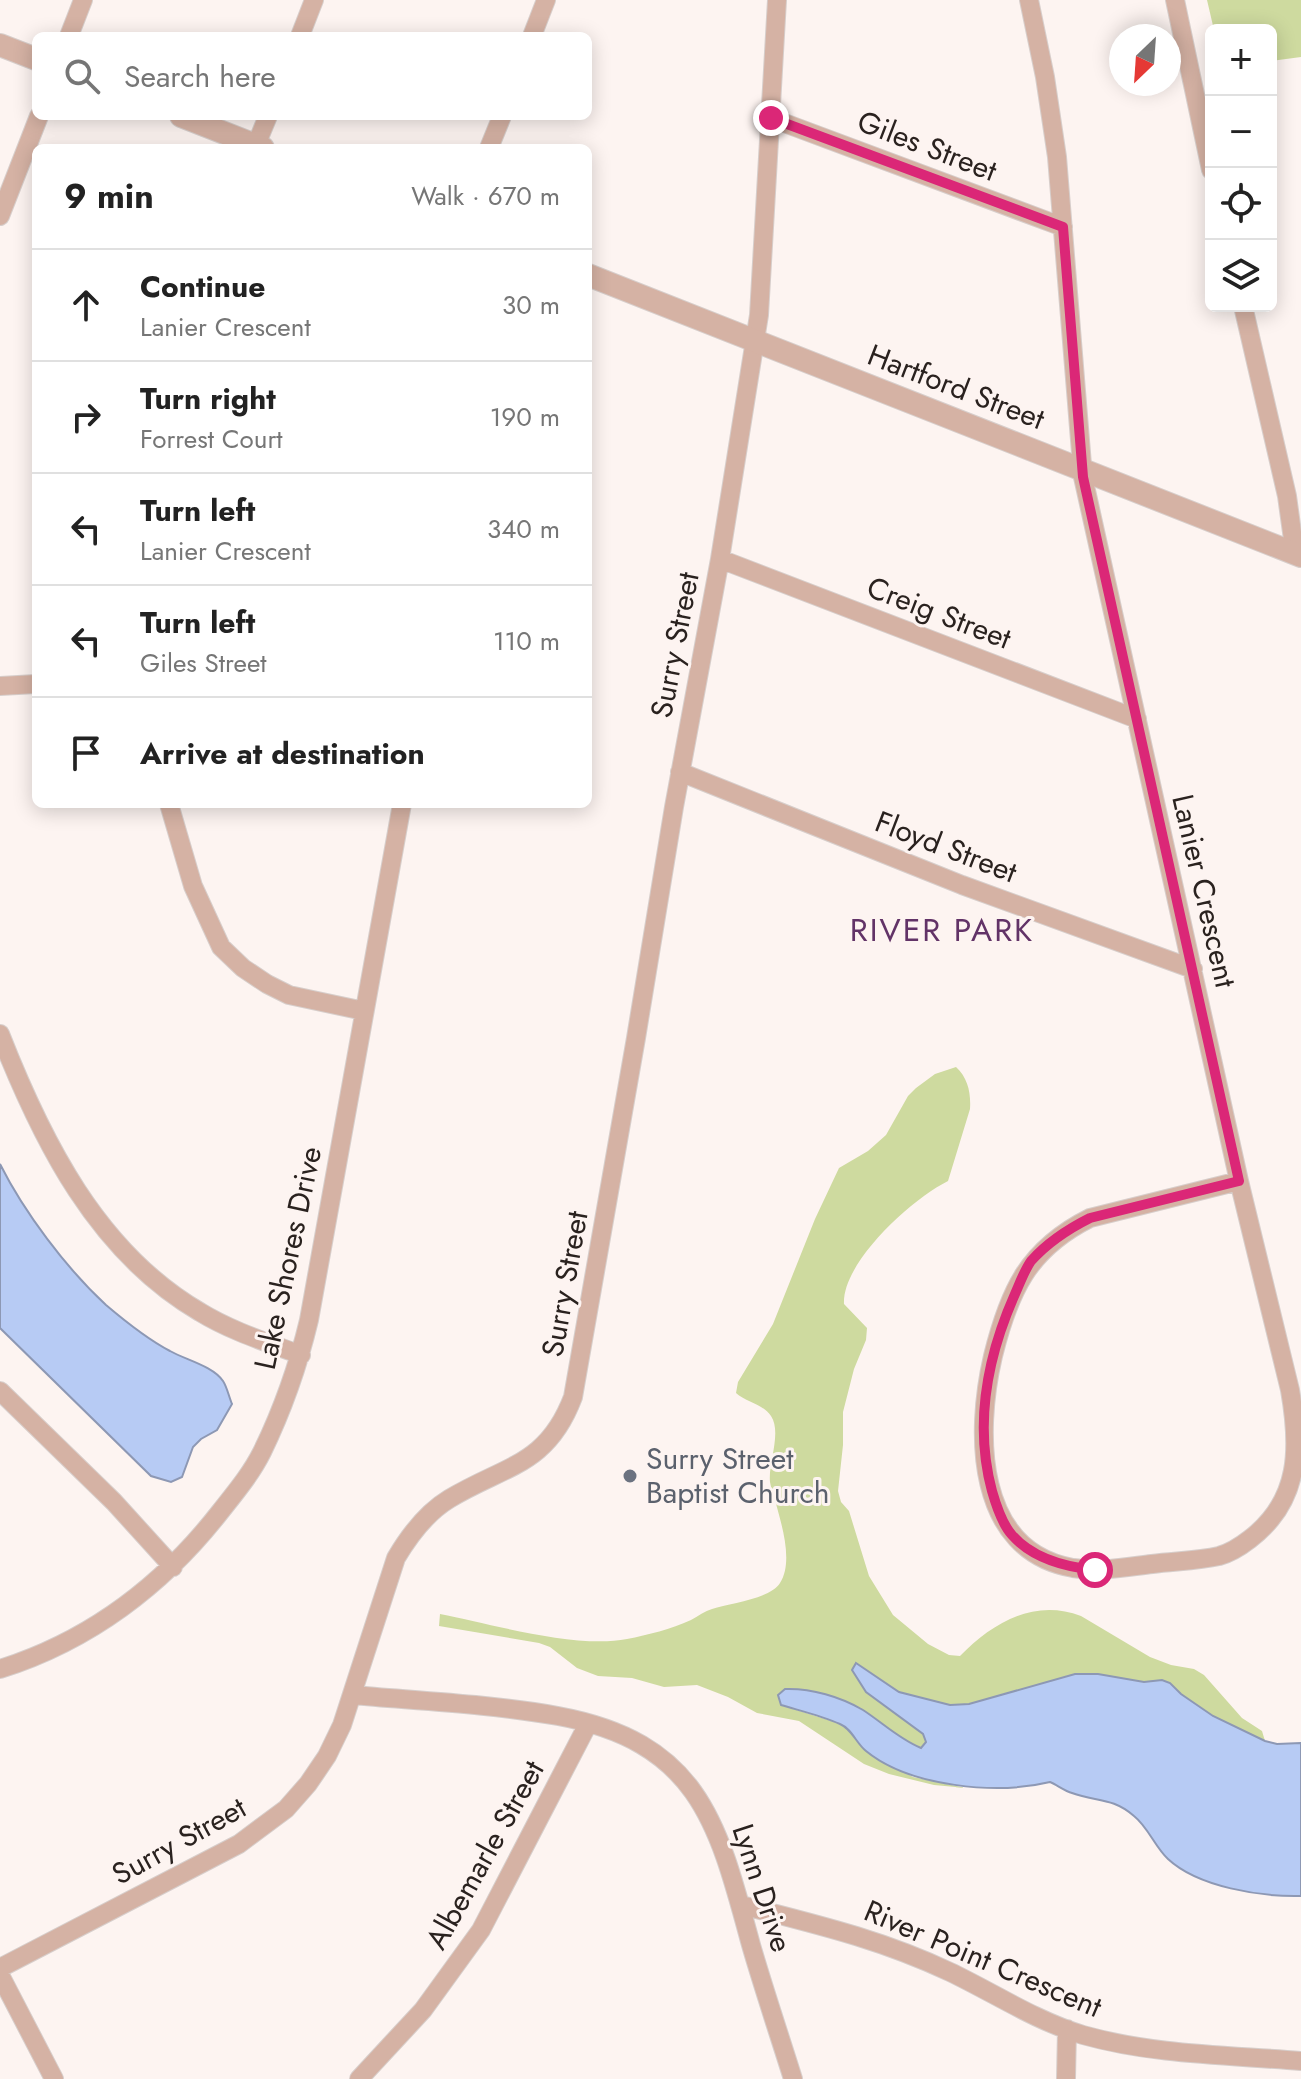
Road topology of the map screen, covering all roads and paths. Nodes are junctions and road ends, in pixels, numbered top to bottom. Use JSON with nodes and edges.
{"nodes":[{"id":1,"x":83,"y":0,"type":"edge"},
{"id":2,"x":314,"y":0,"type":"edge"},
{"id":3,"x":546,"y":0,"type":"edge"},
{"id":4,"x":777,"y":0,"type":"edge"},
{"id":5,"x":1029,"y":0,"type":"edge"},
{"id":6,"x":1175,"y":0,"type":"edge"},
{"id":7,"x":71,"y":32,"type":"edge"},
{"id":8,"x":302,"y":32,"type":"edge"},
{"id":9,"x":534,"y":32,"type":"edge"},
{"id":10,"x":0,"y":45,"type":"edge"},
{"id":11,"x":32,"y":57,"type":"edge"},
{"id":12,"x":771,"y":118,"type":"junction"},
{"id":13,"x":37,"y":120,"type":"edge"},
{"id":14,"x":191,"y":120,"type":"edge"},
{"id":15,"x":267,"y":120,"type":"edge"},
{"id":16,"x":500,"y":120,"type":"edge"},
{"id":17,"x":252,"y":144,"type":"edge"},
{"id":18,"x":261,"y":144,"type":"edge"},
{"id":19,"x":491,"y":144,"type":"edge"},
{"id":20,"x":1211,"y":168,"type":"edge"},
{"id":21,"x":0,"y":216,"type":"edge"},
{"id":22,"x":1063,"y":227,"type":"junction"},
{"id":23,"x":592,"y":277,"type":"edge"},
{"id":24,"x":1244,"y":312,"type":"edge"},
{"id":25,"x":755,"y":341,"type":"junction"},
{"id":26,"x":1082,"y":469,"type":"junction"},
{"id":27,"x":1298,"y":555,"type":"edge"},
{"id":28,"x":720,"y":559,"type":"junction"},
{"id":29,"x":32,"y":684,"type":"edge"},
{"id":30,"x":0,"y":686,"type":"edge"},
{"id":31,"x":1137,"y":719,"type":"junction"},
{"id":32,"x":680,"y":772,"type":"junction"},
{"id":33,"x":170,"y":808,"type":"edge"},
{"id":34,"x":401,"y":808,"type":"edge"},
{"id":35,"x":1193,"y":969,"type":"junction"},
{"id":36,"x":364,"y":1011,"type":"junction"},
{"id":37,"x":0,"y":1034,"type":"edge"},
{"id":38,"x":1239,"y":1181,"type":"junction"},
{"id":39,"x":301,"y":1355,"type":"junction"},
{"id":40,"x":0,"y":1391,"type":"edge"},
{"id":41,"x":173,"y":1567,"type":"junction"},
{"id":42,"x":0,"y":1669,"type":"edge"},
{"id":43,"x":352,"y":1695,"type":"junction"},
{"id":44,"x":588,"y":1724,"type":"junction"},
{"id":45,"x":741,"y":1905,"type":"junction"},
{"id":46,"x":0,"y":1968,"type":"edge"},
{"id":47,"x":0,"y":1975,"type":"edge"},
{"id":48,"x":1067,"y":2029,"type":"junction"},
{"id":49,"x":1301,"y":2061,"type":"edge"},
{"id":50,"x":54,"y":2079,"type":"edge"},
{"id":51,"x":359,"y":2079,"type":"edge"},
{"id":52,"x":793,"y":2079,"type":"edge"},
{"id":53,"x":1066,"y":2079,"type":"edge"}],
"edges":[{"from":1,"to":7,"type":"street"},
{"from":2,"to":8,"type":"street"},
{"from":3,"to":9,"type":"street"},
{"from":4,"to":12,"type":"street"},
{"from":5,"to":22,"type":"street","name":"Lanier Crescent"},
{"from":6,"to":20,"type":"street"},
{"from":10,"to":11,"type":"street"},
{"from":12,"to":22,"type":"street","name":"Giles Street"},
{"from":12,"to":25,"type":"street"},
{"from":13,"to":21,"type":"street"},
{"from":14,"to":17,"type":"street"},
{"from":15,"to":18,"type":"street"},
{"from":16,"to":19,"type":"street"},
{"from":22,"to":26,"type":"street","name":"Lanier Crescent"},
{"from":23,"to":25,"type":"street","name":"Hartford Street"},
{"from":24,"to":27,"type":"street"},
{"from":25,"to":26,"type":"street","name":"Hartford Street"},
{"from":25,"to":28,"type":"street","name":"Surry Street"},
{"from":26,"to":27,"type":"street","name":"Hartford Street"},
{"from":26,"to":31,"type":"street","name":"Lanier Crescent"},
{"from":28,"to":31,"type":"street","name":"Creig Street"},
{"from":28,"to":32,"type":"street","name":"Surry Street"},
{"from":29,"to":30,"type":"street"},
{"from":31,"to":35,"type":"street","name":"Lanier Crescent"},
{"from":32,"to":35,"type":"street","name":"Floyd Street"},
{"from":32,"to":43,"type":"street","name":"Surry Street"},
{"from":33,"to":36,"type":"street"},
{"from":34,"to":36,"type":"street","name":"Lake Shores Drive"},
{"from":35,"to":38,"type":"street","name":"Lanier Crescent"},
{"from":36,"to":39,"type":"street","name":"Lake Shores Drive"},
{"from":37,"to":39,"type":"street"},
{"from":38,"to":38,"type":"street","name":"Lanier Crescent"},
{"from":39,"to":41,"type":"street","name":"Lake Shores Drive"},
{"from":40,"to":41,"type":"street"},
{"from":41,"to":42,"type":"street","name":"Lake Shores Drive"},
{"from":43,"to":44,"type":"street","name":"Lynn Drive"},
{"from":43,"to":46,"type":"street","name":"Surry Street"},
{"from":44,"to":45,"type":"street","name":"Lynn Drive"},
{"from":44,"to":51,"type":"street","name":"Albemarle Street"},
{"from":45,"to":48,"type":"street","name":"River Point Crescent"},
{"from":45,"to":52,"type":"street","name":"Lynn Drive"},
{"from":47,"to":50,"type":"street"},
{"from":48,"to":49,"type":"street","name":"River Point Crescent"},
{"from":48,"to":53,"type":"street"}]}
